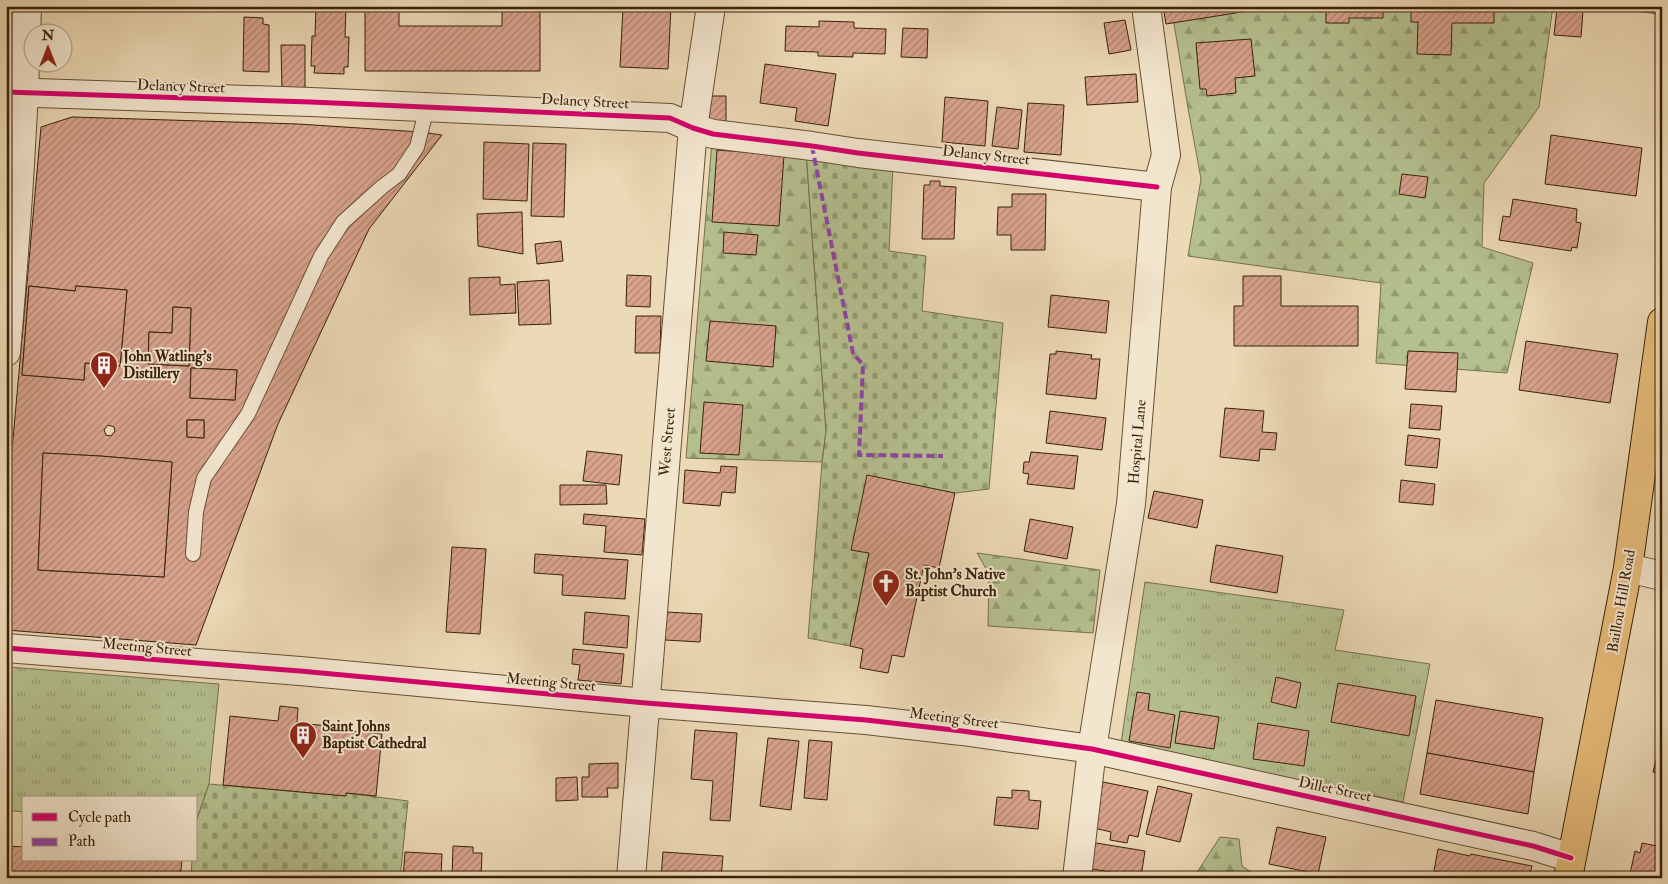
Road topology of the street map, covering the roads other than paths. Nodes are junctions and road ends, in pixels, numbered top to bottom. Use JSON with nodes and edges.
{"nodes":[{"id":1,"x":27,"y":6,"type":"edge"},
{"id":2,"x":711,"y":6,"type":"edge"},
{"id":3,"x":1146,"y":6,"type":"edge"},
{"id":4,"x":15,"y":93,"type":"edge"},
{"id":5,"x":427,"y":107,"type":"junction"},
{"id":6,"x":693,"y":128,"type":"junction"},
{"id":7,"x":1158,"y":187,"type":"junction"},
{"id":8,"x":1662,"y":322,"type":"edge"},
{"id":9,"x":6,"y":352,"type":"edge"},
{"id":10,"x":193,"y":554,"type":"dead end"},
{"id":11,"x":1628,"y":568,"type":"junction"},
{"id":12,"x":1662,"y":576,"type":"edge"},
{"id":13,"x":6,"y":648,"type":"edge"},
{"id":14,"x":646,"y":703,"type":"junction"},
{"id":15,"x":1092,"y":749,"type":"junction"},
{"id":16,"x":1570,"y":868,"type":"edge"},
{"id":17,"x":631,"y":878,"type":"edge"},
{"id":18,"x":1076,"y":878,"type":"edge"}],
"edges":[{"from":1,"to":4,"type":"street"},
{"from":2,"to":6,"type":"street","name":"West Street"},
{"from":3,"to":7,"type":"street","name":"Hospital Lane"},
{"from":4,"to":5,"type":"street","name":"Delancy Street"},
{"from":4,"to":9,"type":"street"},
{"from":5,"to":6,"type":"street","name":"Delancy Street"},
{"from":5,"to":10,"type":"lane"},
{"from":6,"to":7,"type":"street","name":"Delancy Street"},
{"from":6,"to":14,"type":"street","name":"West Street"},
{"from":7,"to":15,"type":"street","name":"Hospital Lane"},
{"from":8,"to":11,"type":"main road","name":"Baillou Hill Road"},
{"from":11,"to":12,"type":"street"},
{"from":11,"to":16,"type":"main road","name":"Baillou Hill Road"},
{"from":13,"to":14,"type":"street","name":"Meeting Street"},
{"from":14,"to":15,"type":"street","name":"Meeting Street"},
{"from":14,"to":17,"type":"street","name":"West Street"},
{"from":15,"to":16,"type":"street","name":"Dillet Street"},
{"from":15,"to":18,"type":"street","name":"Hospital Lane"}]}
